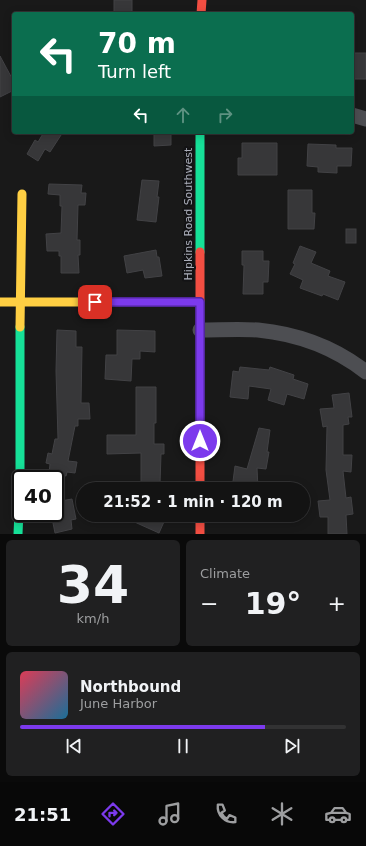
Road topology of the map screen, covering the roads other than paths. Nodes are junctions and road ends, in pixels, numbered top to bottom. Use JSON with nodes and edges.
{"nodes":[{"id":1,"x":202,"y":0,"type":"edge"},
{"id":2,"x":201,"y":12,"type":"edge"},
{"id":3,"x":354,"y":115,"type":"edge"},
{"id":4,"x":366,"y":118,"type":"edge"},
{"id":5,"x":200,"y":134,"type":"edge"},
{"id":6,"x":22,"y":194,"type":"dead end"},
{"id":7,"x":0,"y":302,"type":"edge"},
{"id":8,"x":20,"y":302,"type":"junction"},
{"id":9,"x":200,"y":302,"type":"junction"},
{"id":10,"x":200,"y":330,"type":"junction"},
{"id":11,"x":366,"y":372,"type":"edge"},
{"id":12,"x":200,"y":482,"type":"edge"},
{"id":13,"x":200,"y":522,"type":"edge"},
{"id":14,"x":18,"y":534,"type":"edge"},
{"id":15,"x":200,"y":534,"type":"edge"}],
"edges":[{"from":1,"to":2,"type":"street"},
{"from":3,"to":4,"type":"street"},
{"from":5,"to":9,"type":"street","name":"Hipkins Road Southwest"},
{"from":6,"to":8,"type":"street"},
{"from":7,"to":8,"type":"street"},
{"from":8,"to":9,"type":"street"},
{"from":8,"to":14,"type":"street"},
{"from":9,"to":10,"type":"street","name":"Hipkins Road Southwest"},
{"from":10,"to":11,"type":"street"},
{"from":10,"to":12,"type":"street","name":"Hipkins Road Southwest"},
{"from":13,"to":15,"type":"street"}]}
